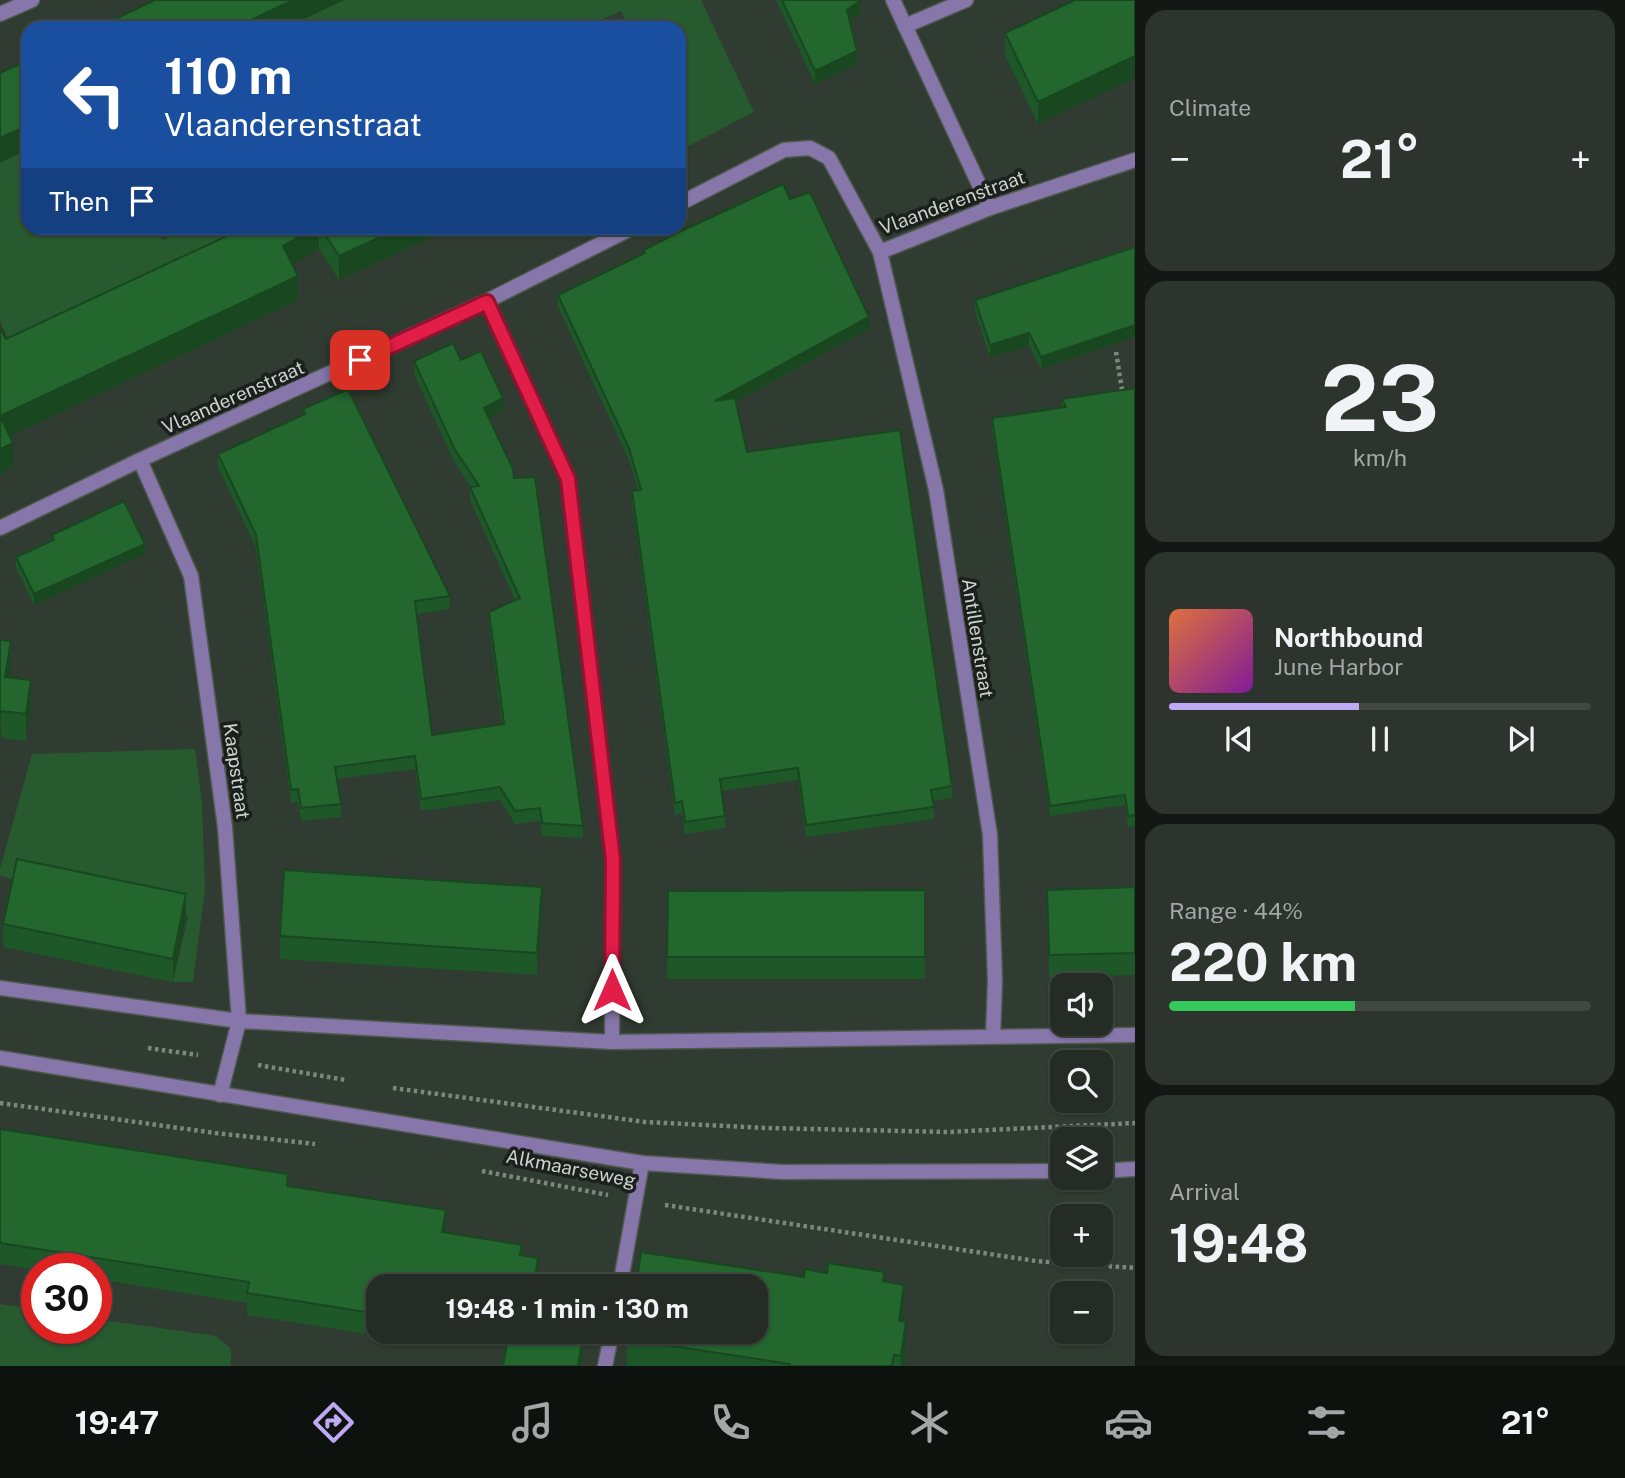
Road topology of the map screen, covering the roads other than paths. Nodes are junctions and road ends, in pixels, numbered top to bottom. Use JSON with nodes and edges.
{"nodes":[{"id":1,"x":32,"y":0,"type":"edge"},
{"id":2,"x":893,"y":0,"type":"edge"},
{"id":3,"x":967,"y":0,"type":"edge"},
{"id":4,"x":0,"y":14,"type":"edge"},
{"id":5,"x":905,"y":26,"type":"junction"},
{"id":6,"x":1135,"y":160,"type":"edge"},
{"id":7,"x":686,"y":200,"type":"edge"},
{"id":8,"x":990,"y":208,"type":"junction"},
{"id":9,"x":618,"y":235,"type":"edge"},
{"id":10,"x":880,"y":252,"type":"junction"},
{"id":11,"x":487,"y":302,"type":"junction"},
{"id":12,"x":140,"y":460,"type":"junction"},
{"id":13,"x":0,"y":528,"type":"edge"},
{"id":14,"x":0,"y":988,"type":"edge"},
{"id":15,"x":239,"y":1021,"type":"junction"},
{"id":16,"x":1135,"y":1035,"type":"edge"},
{"id":17,"x":993,"y":1036,"type":"junction"},
{"id":18,"x":612,"y":1042,"type":"junction"},
{"id":19,"x":0,"y":1058,"type":"edge"},
{"id":20,"x":220,"y":1096,"type":"junction"},
{"id":21,"x":642,"y":1163,"type":"junction"},
{"id":22,"x":1050,"y":1171,"type":"edge"},
{"id":23,"x":1113,"y":1171,"type":"edge"},
{"id":24,"x":1131,"y":1171,"type":"edge"},
{"id":25,"x":622,"y":1274,"type":"edge"},
{"id":26,"x":610,"y":1344,"type":"edge"},
{"id":27,"x":606,"y":1366,"type":"edge"}],
"edges":[{"from":1,"to":4,"type":"street"},
{"from":2,"to":5,"type":"street"},
{"from":3,"to":5,"type":"street"},
{"from":5,"to":8,"type":"street"},
{"from":6,"to":8,"type":"street","name":"Vlaanderenstraat"},
{"from":7,"to":10,"type":"street","name":"Vlaanderenstraat"},
{"from":8,"to":10,"type":"street","name":"Vlaanderenstraat"},
{"from":9,"to":11,"type":"street","name":"Vlaanderenstraat"},
{"from":10,"to":17,"type":"street","name":"Antillenstraat"},
{"from":11,"to":12,"type":"street","name":"Vlaanderenstraat"},
{"from":11,"to":18,"type":"street"},
{"from":12,"to":13,"type":"street","name":"Vlaanderenstraat"},
{"from":12,"to":15,"type":"street","name":"Kaapstraat"},
{"from":14,"to":15,"type":"street"},
{"from":15,"to":18,"type":"street"},
{"from":15,"to":20,"type":"street","name":"Kaapstraat"},
{"from":16,"to":17,"type":"street"},
{"from":17,"to":18,"type":"street"},
{"from":19,"to":20,"type":"street","name":"Alkmaarseweg"},
{"from":20,"to":21,"type":"street","name":"Alkmaarseweg"},
{"from":21,"to":22,"type":"street","name":"Alkmaarseweg"},
{"from":21,"to":25,"type":"street"},
{"from":23,"to":24,"type":"street"},
{"from":26,"to":27,"type":"street"}]}
